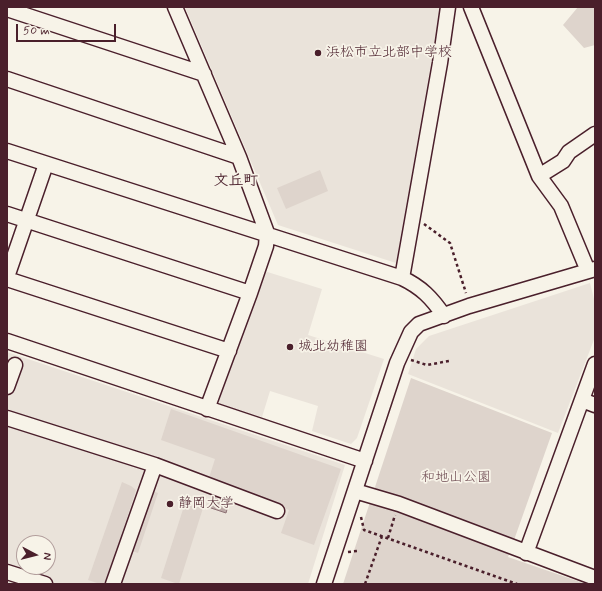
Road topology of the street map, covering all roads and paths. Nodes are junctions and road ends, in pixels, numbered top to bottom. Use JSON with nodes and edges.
{"nodes":[{"id":1,"x":175,"y":7,"type":"edge"},
{"id":2,"x":448,"y":7,"type":"edge"},
{"id":3,"x":471,"y":7,"type":"edge"},
{"id":4,"x":7,"y":9,"type":"edge"},
{"id":5,"x":204,"y":74,"type":"junction"},
{"id":6,"x":7,"y":79,"type":"edge"},
{"id":7,"x":595,"y":134,"type":"edge"},
{"id":8,"x":7,"y":151,"type":"edge"},
{"id":9,"x":239,"y":157,"type":"junction"},
{"id":10,"x":46,"y":164,"type":"junction"},
{"id":11,"x":539,"y":176,"type":"junction"},
{"id":12,"x":7,"y":214,"type":"edge"},
{"id":13,"x":414,"y":217,"type":"junction"},
{"id":14,"x":26,"y":220,"type":"junction"},
{"id":15,"x":267,"y":234,"type":"junction"},
{"id":16,"x":593,"y":271,"type":"edge"},
{"id":17,"x":7,"y":278,"type":"edge"},
{"id":18,"x":402,"y":278,"type":"junction"},
{"id":19,"x":250,"y":293,"type":"junction"},
{"id":20,"x":469,"y":306,"type":"junction"},
{"id":21,"x":444,"y":316,"type":"junction"},
{"id":22,"x":7,"y":341,"type":"edge"},
{"id":23,"x":229,"y":351,"type":"junction"},
{"id":24,"x":409,"y":359,"type":"dead end"},
{"id":25,"x":449,"y":361,"type":"dead end"},
{"id":26,"x":595,"y":364,"type":"edge"},
{"id":27,"x":15,"y":365,"type":"dead end"},
{"id":28,"x":7,"y":387,"type":"edge"},
{"id":29,"x":582,"y":400,"type":"junction"},
{"id":30,"x":595,"y":405,"type":"edge"},
{"id":31,"x":207,"y":409,"type":"junction"},
{"id":32,"x":7,"y":418,"type":"edge"},
{"id":33,"x":365,"y":461,"type":"junction"},
{"id":34,"x":155,"y":465,"type":"junction"},
{"id":35,"x":356,"y":491,"type":"junction"},
{"id":36,"x":399,"y":504,"type":"junction"},
{"id":37,"x":360,"y":510,"type":"dead end"},
{"id":38,"x":277,"y":511,"type":"dead end"},
{"id":39,"x":382,"y":536,"type":"junction"},
{"id":40,"x":388,"y":538,"type":"junction"},
{"id":41,"x":526,"y":553,"type":"junction"},
{"id":42,"x":11,"y":577,"type":"edge"},
{"id":43,"x":595,"y":578,"type":"edge"},
{"id":44,"x":45,"y":584,"type":"edge"},
{"id":45,"x":113,"y":584,"type":"edge"},
{"id":46,"x":324,"y":584,"type":"edge"},
{"id":47,"x":365,"y":584,"type":"edge"},
{"id":48,"x":517,"y":584,"type":"edge"}],
"edges":[{"from":1,"to":5,"type":"street"},
{"from":2,"to":13,"type":"street"},
{"from":3,"to":11,"type":"street"},
{"from":4,"to":5,"type":"street"},
{"from":5,"to":9,"type":"street"},
{"from":6,"to":9,"type":"street"},
{"from":7,"to":11,"type":"street"},
{"from":8,"to":10,"type":"street"},
{"from":9,"to":15,"type":"street"},
{"from":10,"to":14,"type":"street"},
{"from":10,"to":15,"type":"street"},
{"from":11,"to":16,"type":"street"},
{"from":12,"to":14,"type":"street"},
{"from":13,"to":18,"type":"street"},
{"from":13,"to":20,"type":"path"},
{"from":14,"to":17,"type":"street"},
{"from":14,"to":19,"type":"street"},
{"from":15,"to":18,"type":"street"},
{"from":15,"to":19,"type":"street"},
{"from":16,"to":20,"type":"street"},
{"from":17,"to":23,"type":"street"},
{"from":18,"to":21,"type":"street"},
{"from":19,"to":23,"type":"street"},
{"from":20,"to":21,"type":"street"},
{"from":21,"to":33,"type":"street"},
{"from":22,"to":31,"type":"street"},
{"from":23,"to":31,"type":"street"},
{"from":24,"to":25,"type":"path"},
{"from":26,"to":29,"type":"street"},
{"from":27,"to":28,"type":"street"},
{"from":29,"to":30,"type":"street"},
{"from":29,"to":41,"type":"street"},
{"from":31,"to":33,"type":"street"},
{"from":32,"to":34,"type":"street"},
{"from":33,"to":35,"type":"street"},
{"from":34,"to":38,"type":"street"},
{"from":34,"to":45,"type":"street"},
{"from":35,"to":36,"type":"street"},
{"from":35,"to":46,"type":"street"},
{"from":36,"to":40,"type":"path"},
{"from":36,"to":41,"type":"street"},
{"from":37,"to":39,"type":"path"},
{"from":39,"to":40,"type":"path"},
{"from":39,"to":47,"type":"path"},
{"from":40,"to":48,"type":"path"},
{"from":41,"to":43,"type":"street"},
{"from":42,"to":44,"type":"street"}]}
